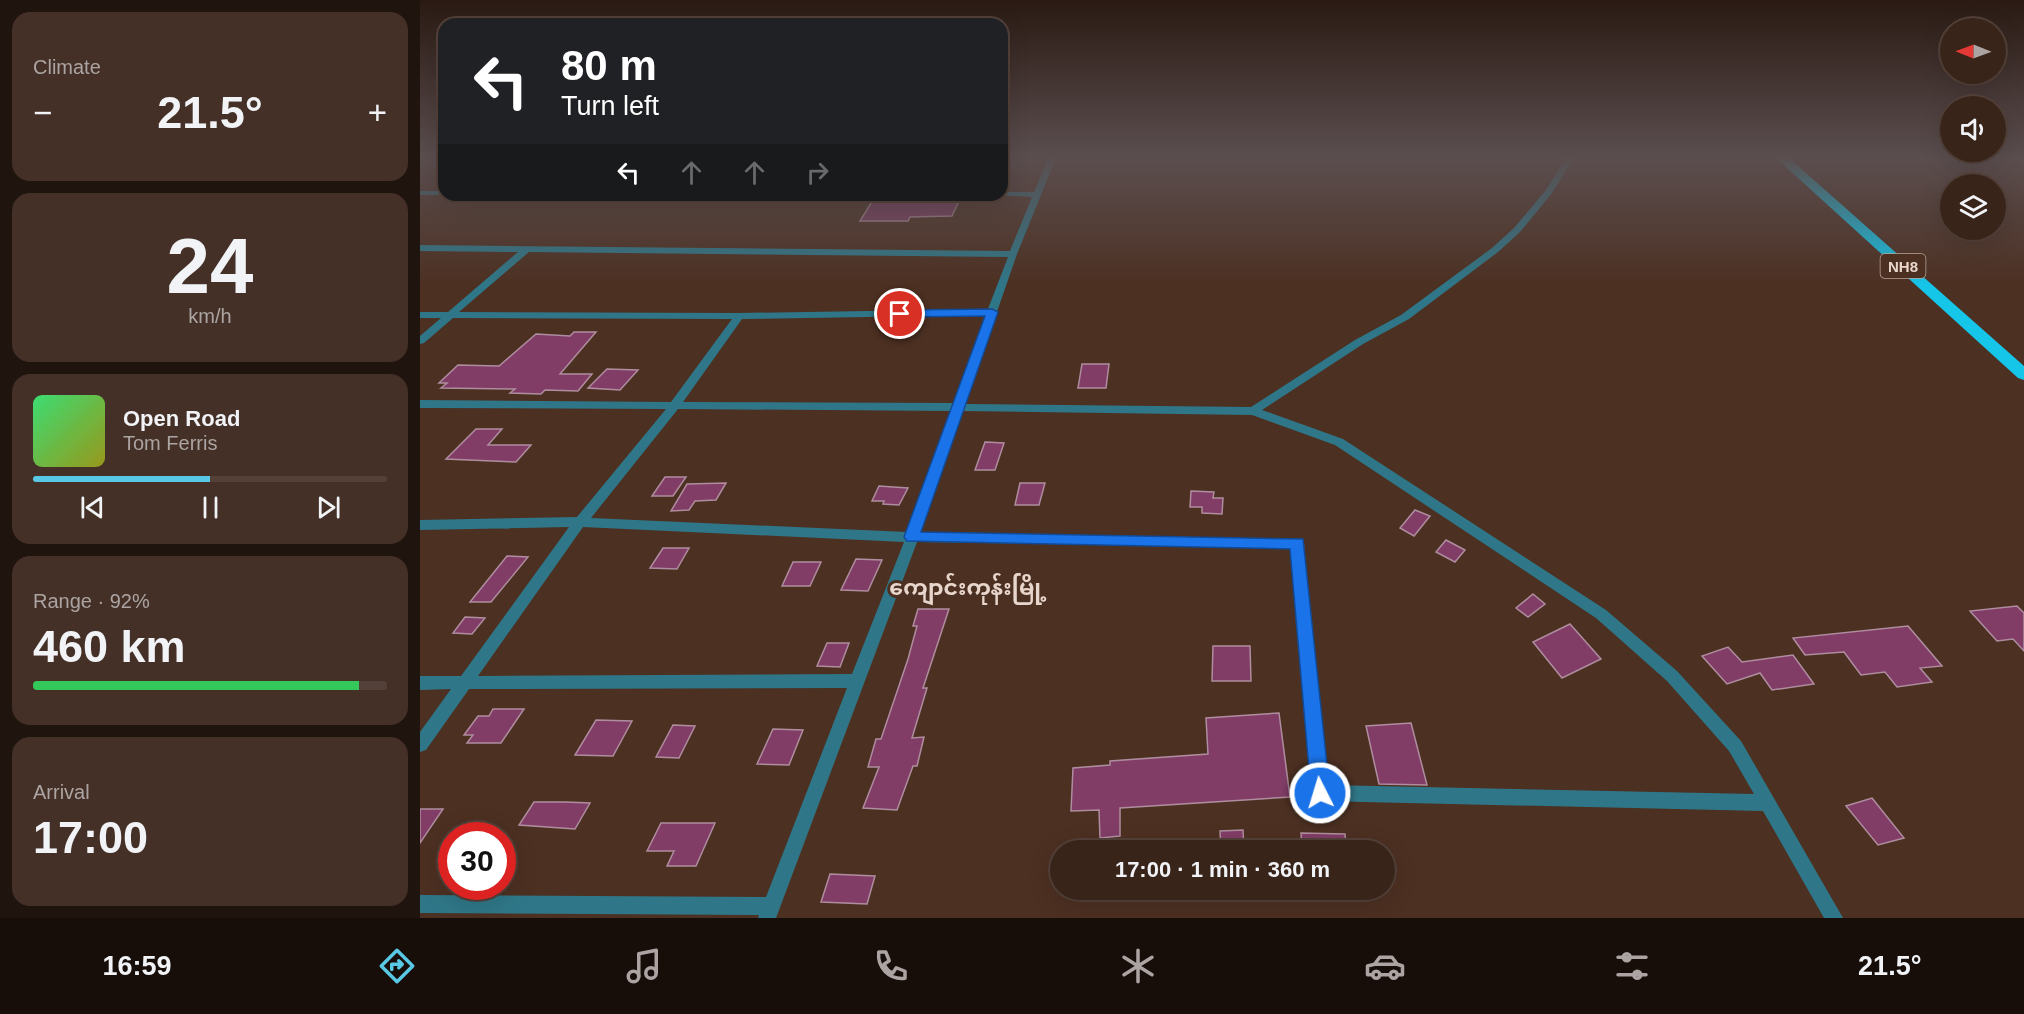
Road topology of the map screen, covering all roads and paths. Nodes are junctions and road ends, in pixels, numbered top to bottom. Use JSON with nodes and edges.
{"nodes":[{"id":1,"x":1035,"y":201,"type":"edge"},
{"id":2,"x":1542,"y":201,"type":"edge"},
{"id":3,"x":1830,"y":201,"type":"edge"},
{"id":4,"x":420,"y":248,"type":"edge"},
{"id":5,"x":527,"y":249,"type":"junction"},
{"id":6,"x":1013,"y":254,"type":"junction"},
{"id":7,"x":992,"y":312,"type":"junction"},
{"id":8,"x":420,"y":315,"type":"edge"},
{"id":9,"x":450,"y":315,"type":"junction"},
{"id":10,"x":739,"y":316,"type":"junction"},
{"id":11,"x":420,"y":341,"type":"edge"},
{"id":12,"x":2024,"y":375,"type":"edge"},
{"id":13,"x":420,"y":404,"type":"edge"},
{"id":14,"x":674,"y":406,"type":"junction"},
{"id":15,"x":958,"y":408,"type":"junction"},
{"id":16,"x":1253,"y":411,"type":"junction"},
{"id":17,"x":580,"y":522,"type":"junction"},
{"id":18,"x":420,"y":525,"type":"edge"},
{"id":19,"x":912,"y":537,"type":"junction"},
{"id":20,"x":857,"y":681,"type":"junction"},
{"id":21,"x":420,"y":683,"type":"edge"},
{"id":22,"x":465,"y":683,"type":"junction"},
{"id":23,"x":420,"y":745,"type":"edge"},
{"id":24,"x":1768,"y":803,"type":"junction"},
{"id":25,"x":420,"y":904,"type":"edge"},
{"id":26,"x":769,"y":912,"type":"edge"},
{"id":27,"x":1834,"y":918,"type":"edge"}],
"edges":[{"from":1,"to":6,"type":"street"},
{"from":2,"to":16,"type":"street"},
{"from":3,"to":12,"type":"highway","number":"NH8"},
{"from":4,"to":5,"type":"street"},
{"from":5,"to":6,"type":"street"},
{"from":5,"to":9,"type":"street"},
{"from":6,"to":7,"type":"street"},
{"from":7,"to":10,"type":"street"},
{"from":7,"to":15,"type":"street"},
{"from":8,"to":9,"type":"street"},
{"from":9,"to":10,"type":"street"},
{"from":9,"to":11,"type":"street"},
{"from":10,"to":14,"type":"street"},
{"from":13,"to":14,"type":"street"},
{"from":14,"to":15,"type":"street"},
{"from":14,"to":17,"type":"street"},
{"from":15,"to":16,"type":"street"},
{"from":15,"to":19,"type":"street"},
{"from":16,"to":24,"type":"street"},
{"from":17,"to":18,"type":"street"},
{"from":17,"to":19,"type":"street"},
{"from":17,"to":22,"type":"street"},
{"from":19,"to":20,"type":"street"},
{"from":19,"to":24,"type":"street"},
{"from":20,"to":22,"type":"street"},
{"from":20,"to":26,"type":"street"},
{"from":21,"to":22,"type":"street"},
{"from":22,"to":23,"type":"street"},
{"from":24,"to":27,"type":"street"},
{"from":25,"to":26,"type":"street"}]}
